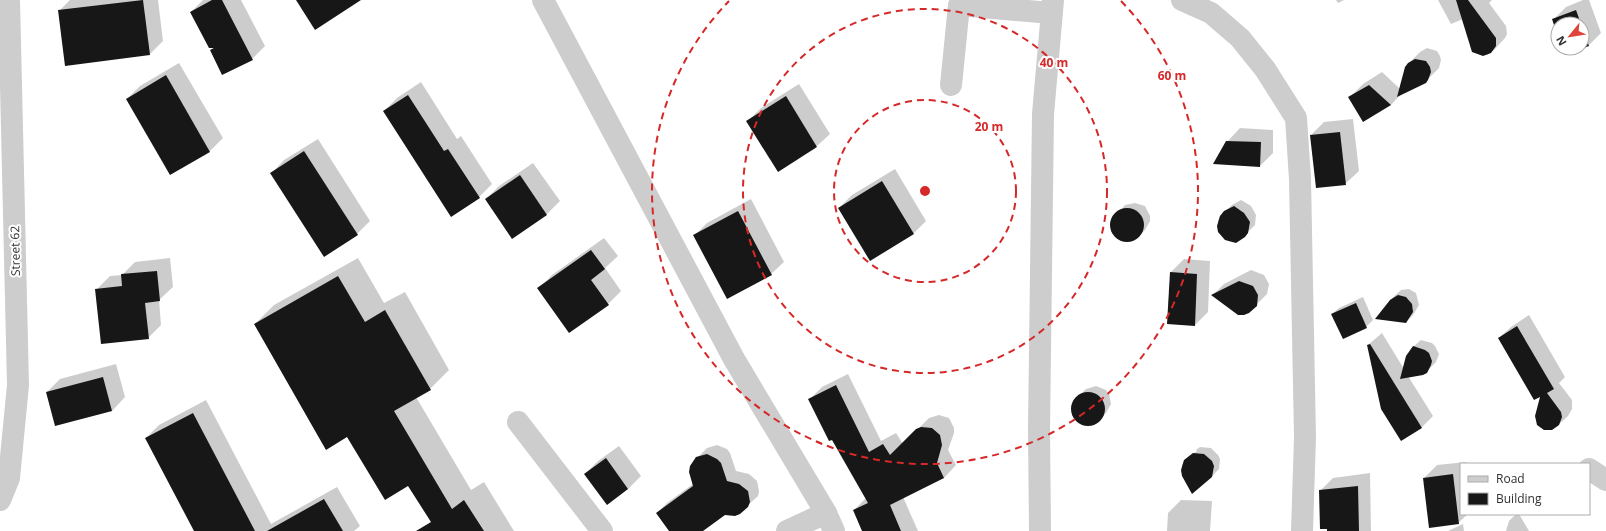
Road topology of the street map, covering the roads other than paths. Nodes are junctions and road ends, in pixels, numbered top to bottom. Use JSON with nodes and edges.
{"nodes":[{"id":1,"x":9,"y":0,"type":"edge"},
{"id":2,"x":543,"y":0,"type":"edge"},
{"id":3,"x":1182,"y":0,"type":"edge"},
{"id":4,"x":1052,"y":6,"type":"edge"},
{"id":5,"x":951,"y":85,"type":"dead end"},
{"id":6,"x":518,"y":422,"type":"dead end"},
{"id":7,"x":1590,"y":470,"type":"edge"},
{"id":8,"x":1606,"y":480,"type":"edge"},
{"id":9,"x":0,"y":500,"type":"edge"},
{"id":10,"x":830,"y":522,"type":"edge"},
{"id":11,"x":602,"y":531,"type":"edge"},
{"id":12,"x":787,"y":531,"type":"edge"},
{"id":13,"x":1040,"y":531,"type":"edge"},
{"id":14,"x":1302,"y":531,"type":"edge"}],
"edges":[{"from":1,"to":9,"type":"street","name":"Street 62"},
{"from":2,"to":10,"type":"street"},
{"from":3,"to":14,"type":"street"},
{"from":4,"to":5,"type":"street"},
{"from":4,"to":13,"type":"street"},
{"from":6,"to":11,"type":"street"},
{"from":7,"to":8,"type":"street"},
{"from":10,"to":12,"type":"street"}]}
